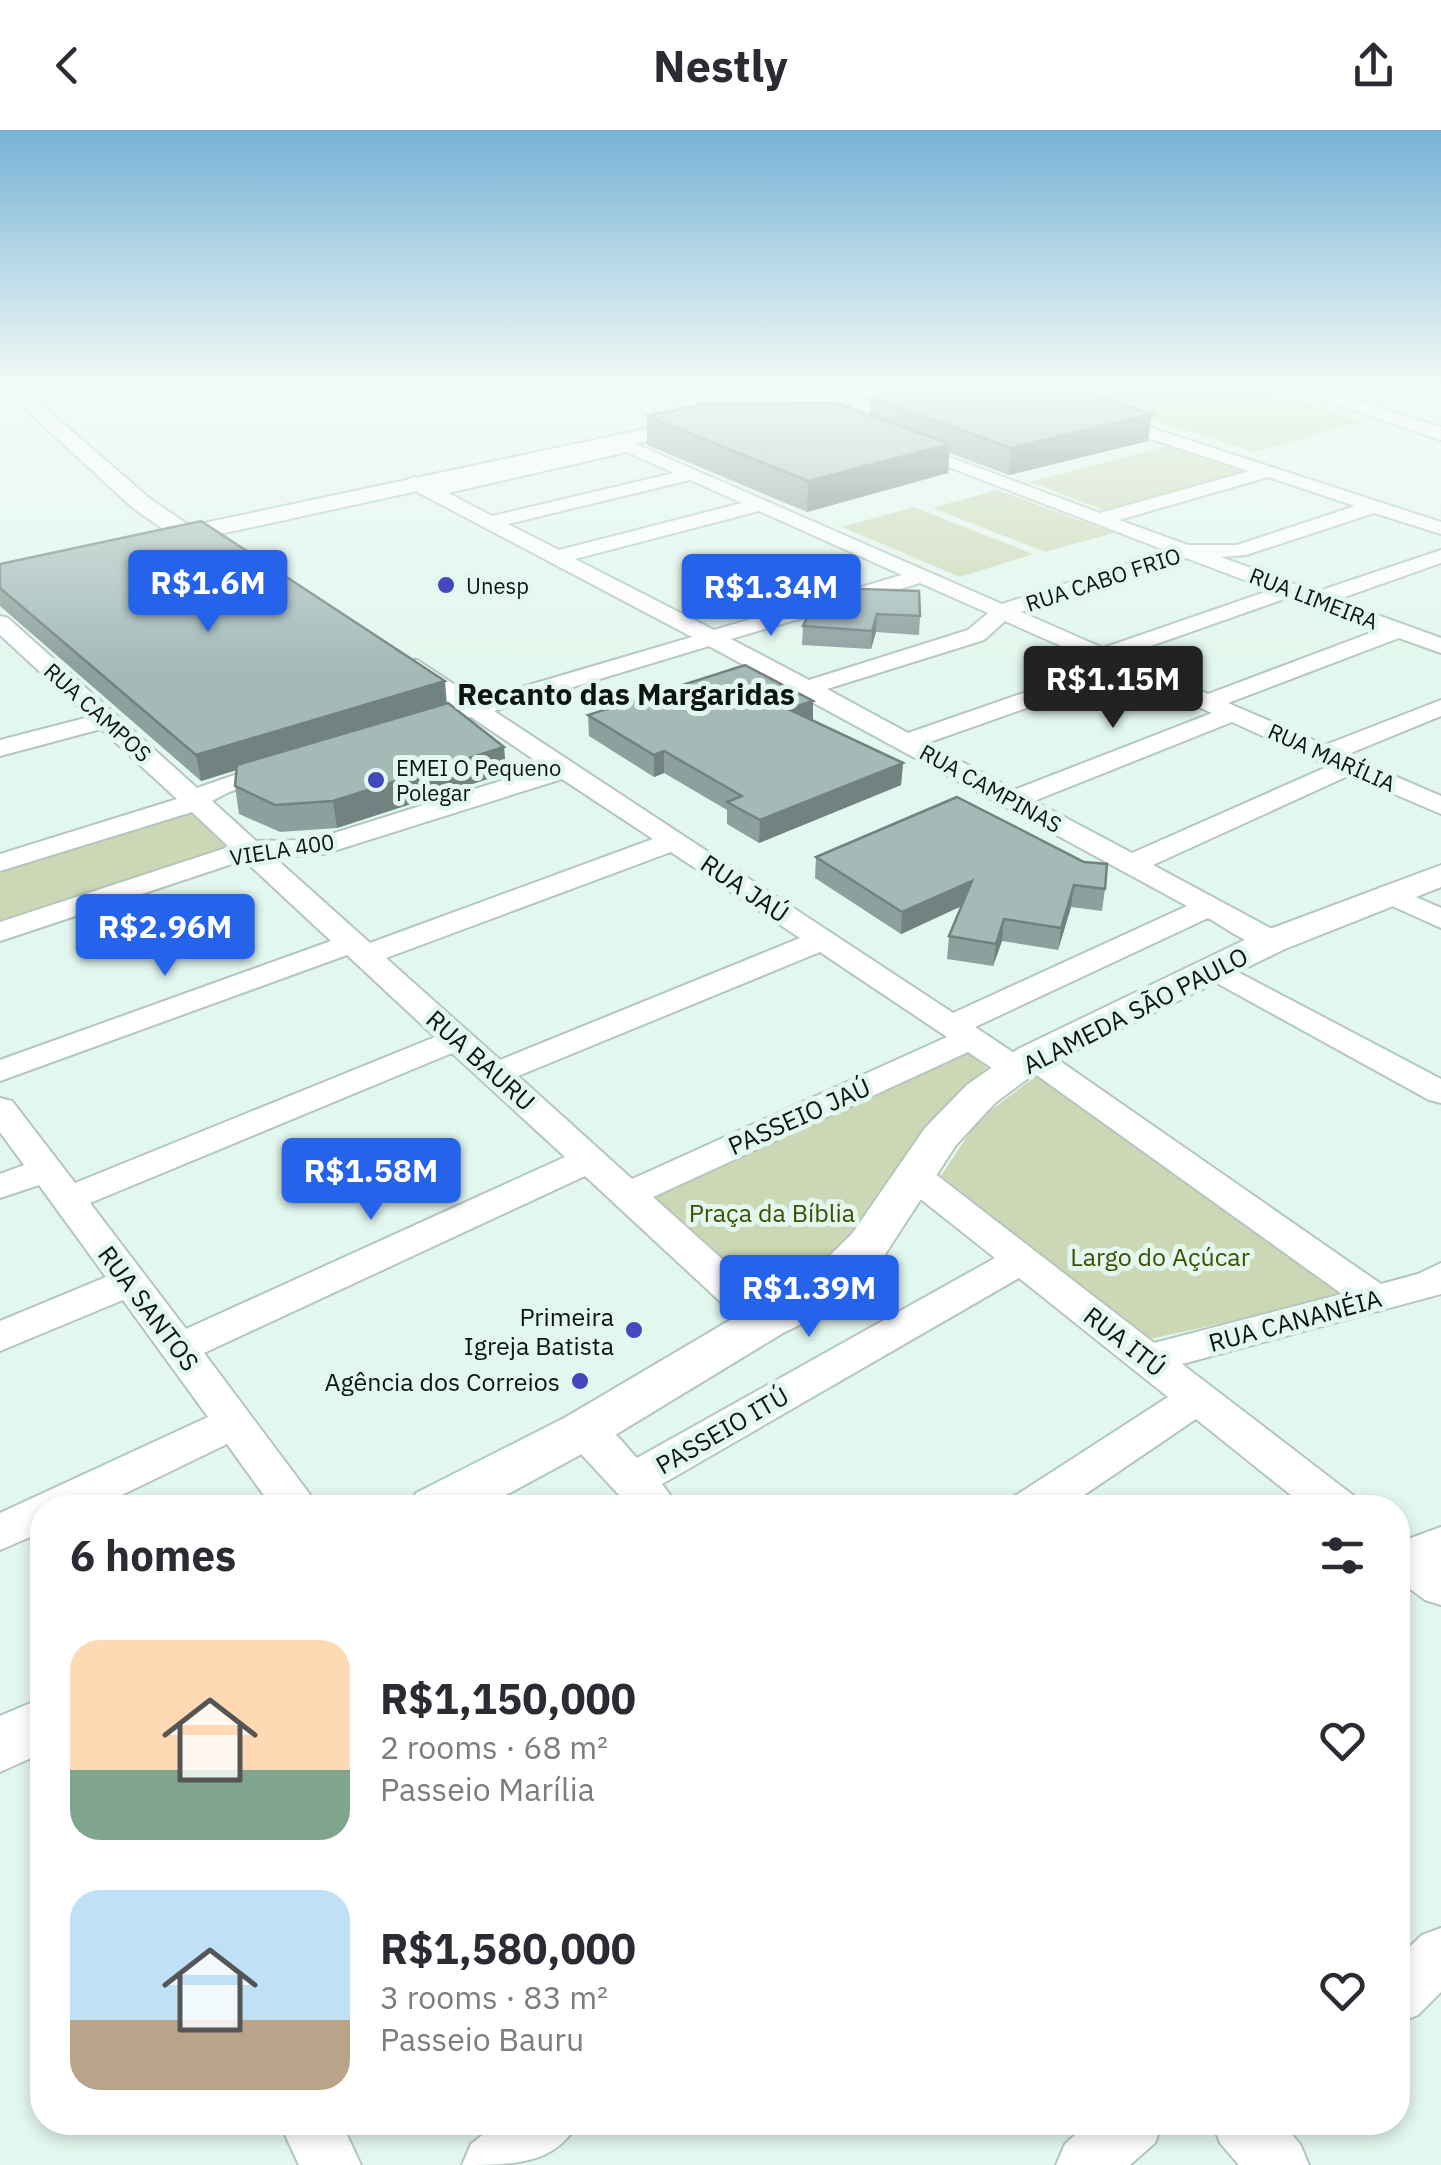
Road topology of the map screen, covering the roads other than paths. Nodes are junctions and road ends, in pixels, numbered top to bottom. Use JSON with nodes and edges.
{"nodes":[{"id":1,"x":117,"y":481,"type":"edge"},
{"id":2,"x":450,"y":481,"type":"edge"},
{"id":3,"x":664,"y":481,"type":"edge"},
{"id":4,"x":709,"y":481,"type":"edge"},
{"id":5,"x":999,"y":481,"type":"edge"},
{"id":6,"x":1234,"y":481,"type":"edge"},
{"id":7,"x":1300,"y":481,"type":"edge"},
{"id":8,"x":423,"y":487,"type":"junction"},
{"id":9,"x":762,"y":504,"type":"junction"},
{"id":10,"x":1375,"y":506,"type":"junction"},
{"id":11,"x":1102,"y":518,"type":"junction"},
{"id":12,"x":490,"y":522,"type":"junction"},
{"id":13,"x":1441,"y":528,"type":"edge"},
{"id":14,"x":196,"y":532,"type":"junction"},
{"id":15,"x":131,"y":547,"type":"edge"},
{"id":16,"x":1188,"y":550,"type":"junction"},
{"id":17,"x":237,"y":551,"type":"edge"},
{"id":18,"x":1441,"y":556,"type":"edge"},
{"id":19,"x":557,"y":557,"type":"junction"},
{"id":20,"x":924,"y":575,"type":"junction"},
{"id":21,"x":1292,"y":590,"type":"junction"},
{"id":22,"x":1317,"y":600,"type":"junction"},
{"id":23,"x":1004,"y":610,"type":"junction"},
{"id":24,"x":0,"y":623,"type":"edge"},
{"id":25,"x":1399,"y":630,"type":"junction"},
{"id":26,"x":710,"y":637,"type":"junction"},
{"id":27,"x":1436,"y":640,"type":"edge"},
{"id":28,"x":32,"y":653,"type":"junction"},
{"id":29,"x":396,"y":656,"type":"edge"},
{"id":30,"x":0,"y":660,"type":"edge"},
{"id":31,"x":1115,"y":660,"type":"junction"},
{"id":32,"x":807,"y":688,"type":"junction"},
{"id":33,"x":1208,"y":702,"type":"junction"},
{"id":34,"x":1441,"y":707,"type":"edge"},
{"id":35,"x":474,"y":708,"type":"junction"},
{"id":36,"x":1234,"y":713,"type":"junction"},
{"id":37,"x":438,"y":719,"type":"edge"},
{"id":38,"x":105,"y":720,"type":"junction"},
{"id":39,"x":907,"y":742,"type":"junction"},
{"id":40,"x":0,"y":748,"type":"edge"},
{"id":41,"x":311,"y":758,"type":"edge"},
{"id":42,"x":1338,"y":760,"type":"junction"},
{"id":43,"x":566,"y":769,"type":"junction"},
{"id":44,"x":196,"y":800,"type":"junction"},
{"id":45,"x":1013,"y":800,"type":"junction"},
{"id":46,"x":1441,"y":806,"type":"edge"},
{"id":47,"x":674,"y":841,"type":"junction"},
{"id":48,"x":247,"y":850,"type":"junction"},
{"id":49,"x":0,"y":863,"type":"edge"},
{"id":50,"x":1130,"y":864,"type":"junction"},
{"id":51,"x":1441,"y":875,"type":"edge"},
{"id":52,"x":1390,"y":894,"type":"junction"},
{"id":53,"x":1209,"y":907,"type":"junction"},
{"id":54,"x":1441,"y":919,"type":"edge"},
{"id":55,"x":0,"y":932,"type":"edge"},
{"id":56,"x":822,"y":940,"type":"junction"},
{"id":57,"x":1272,"y":940,"type":"junction"},
{"id":58,"x":358,"y":949,"type":"junction"},
{"id":59,"x":1217,"y":970,"type":"junction"},
{"id":60,"x":961,"y":1032,"type":"junction"},
{"id":61,"x":458,"y":1039,"type":"junction"},
{"id":62,"x":1024,"y":1063,"type":"junction"},
{"id":63,"x":0,"y":1071,"type":"edge"},
{"id":64,"x":496,"y":1073,"type":"junction"},
{"id":65,"x":1441,"y":1092,"type":"edge"},
{"id":66,"x":0,"y":1108,"type":"edge"},
{"id":67,"x":590,"y":1159,"type":"junction"},
{"id":68,"x":912,"y":1174,"type":"junction"},
{"id":69,"x":57,"y":1184,"type":"junction"},
{"id":70,"x":0,"y":1187,"type":"edge"},
{"id":71,"x":629,"y":1194,"type":"junction"},
{"id":72,"x":1021,"y":1260,"type":"junction"},
{"id":73,"x":1441,"y":1276,"type":"edge"},
{"id":74,"x":130,"y":1282,"type":"junction"},
{"id":75,"x":1376,"y":1298,"type":"junction"},
{"id":76,"x":766,"y":1321,"type":"junction"},
{"id":77,"x":0,"y":1337,"type":"edge"},
{"id":78,"x":180,"y":1348,"type":"junction"},
{"id":79,"x":1147,"y":1359,"type":"junction"},
{"id":80,"x":1198,"y":1398,"type":"junction"},
{"id":81,"x":235,"y":1422,"type":"junction"},
{"id":82,"x":584,"y":1430,"type":"junction"},
{"id":83,"x":645,"y":1494,"type":"edge"},
{"id":84,"x":81,"y":1495,"type":"edge"},
{"id":85,"x":288,"y":1495,"type":"edge"},
{"id":86,"x":459,"y":1495,"type":"edge"},
{"id":87,"x":1050,"y":1495,"type":"edge"},
{"id":88,"x":1321,"y":1495,"type":"edge"},
{"id":89,"x":30,"y":1519,"type":"edge"},
{"id":90,"x":0,"y":1533,"type":"edge"},
{"id":91,"x":1410,"y":1555,"type":"edge"},
{"id":92,"x":1441,"y":1587,"type":"edge"},
{"id":93,"x":30,"y":1730,"type":"edge"},
{"id":94,"x":0,"y":1746,"type":"edge"},
{"id":95,"x":1441,"y":1954,"type":"edge"},
{"id":96,"x":1410,"y":1984,"type":"edge"},
{"id":97,"x":315,"y":2135,"type":"edge"},
{"id":98,"x":532,"y":2135,"type":"edge"},
{"id":99,"x":1119,"y":2135,"type":"edge"},
{"id":100,"x":331,"y":2165,"type":"edge"},
{"id":101,"x":492,"y":2165,"type":"edge"},
{"id":102,"x":1086,"y":2165,"type":"edge"}],
"edges":[{"from":1,"to":14,"type":"street"},
{"from":2,"to":8,"type":"street"},
{"from":3,"to":12,"type":"street"},
{"from":4,"to":9,"type":"street","name":"RUA MARÍLIA"},
{"from":5,"to":11,"type":"street","name":"RUA LIMEIRA"},
{"from":6,"to":11,"type":"street"},
{"from":7,"to":10,"type":"street"},
{"from":8,"to":12,"type":"street","name":"RUA CAMPINAS"},
{"from":8,"to":14,"type":"street"},
{"from":9,"to":19,"type":"street"},
{"from":9,"to":20,"type":"street","name":"RUA MARÍLIA"},
{"from":10,"to":13,"type":"street"},
{"from":10,"to":16,"type":"street","name":"RUA CABO FRIO"},
{"from":11,"to":16,"type":"street","name":"RUA LIMEIRA"},
{"from":12,"to":19,"type":"street","name":"RUA CAMPINAS"},
{"from":14,"to":15,"type":"street"},
{"from":14,"to":17,"type":"street"},
{"from":16,"to":21,"type":"street","name":"RUA LIMEIRA"},
{"from":16,"to":23,"type":"street","name":"RUA CABO FRIO"},
{"from":18,"to":22,"type":"street"},
{"from":19,"to":26,"type":"street","name":"RUA CAMPINAS"},
{"from":20,"to":23,"type":"street","name":"RUA MARÍLIA"},
{"from":20,"to":26,"type":"street"},
{"from":21,"to":22,"type":"street","name":"RUA LIMEIRA"},
{"from":21,"to":31,"type":"street"},
{"from":22,"to":25,"type":"street","name":"RUA LIMEIRA"},
{"from":23,"to":31,"type":"street","name":"RUA MARÍLIA"},
{"from":23,"to":32,"type":"street","name":"RUA CABO FRIO"},
{"from":24,"to":28,"type":"street","name":"RUA CAMPOS"},
{"from":25,"to":27,"type":"street","name":"RUA LIMEIRA"},
{"from":25,"to":33,"type":"street"},
{"from":26,"to":32,"type":"street","name":"RUA CAMPINAS"},
{"from":26,"to":35,"type":"street"},
{"from":28,"to":30,"type":"street"},
{"from":28,"to":38,"type":"street","name":"RUA CAMPOS"},
{"from":29,"to":35,"type":"street","name":"RUA JAÚ"},
{"from":31,"to":33,"type":"street","name":"RUA MARÍLIA"},
{"from":31,"to":39,"type":"street"},
{"from":32,"to":39,"type":"street","name":"RUA CAMPINAS"},
{"from":33,"to":36,"type":"street","name":"RUA MARÍLIA"},
{"from":34,"to":42,"type":"street"},
{"from":35,"to":37,"type":"street"},
{"from":35,"to":43,"type":"street","name":"RUA JAÚ"},
{"from":36,"to":42,"type":"street","name":"RUA MARÍLIA"},
{"from":36,"to":45,"type":"street"},
{"from":38,"to":40,"type":"street"},
{"from":38,"to":44,"type":"street","name":"RUA CAMPOS"},
{"from":39,"to":45,"type":"street","name":"RUA CAMPINAS"},
{"from":41,"to":44,"type":"street"},
{"from":42,"to":46,"type":"street","name":"RUA MARÍLIA"},
{"from":42,"to":50,"type":"street"},
{"from":43,"to":47,"type":"street","name":"RUA JAÚ"},
{"from":43,"to":48,"type":"street","name":"VIELA 400"},
{"from":44,"to":48,"type":"street","name":"RUA BAURU"},
{"from":44,"to":49,"type":"street"},
{"from":45,"to":50,"type":"street","name":"RUA CAMPINAS"},
{"from":47,"to":56,"type":"street","name":"RUA JAÚ"},
{"from":47,"to":58,"type":"street"},
{"from":48,"to":55,"type":"street","name":"VIELA 400"},
{"from":48,"to":58,"type":"street","name":"RUA BAURU"},
{"from":50,"to":53,"type":"street","name":"RUA CAMPINAS"},
{"from":51,"to":52,"type":"street","name":"ALAMEDA SÃO PAULO"},
{"from":52,"to":54,"type":"street"},
{"from":52,"to":57,"type":"street","name":"ALAMEDA SÃO PAULO"},
{"from":53,"to":57,"type":"street","name":"RUA CAMPINAS"},
{"from":53,"to":60,"type":"street","name":"PASSEIO JAÚ"},
{"from":56,"to":60,"type":"street","name":"RUA JAÚ"},
{"from":56,"to":64,"type":"street"},
{"from":57,"to":59,"type":"street","name":"ALAMEDA SÃO PAULO"},
{"from":58,"to":61,"type":"street","name":"RUA BAURU"},
{"from":58,"to":63,"type":"street"},
{"from":59,"to":62,"type":"street","name":"ALAMEDA SÃO PAULO"},
{"from":59,"to":65,"type":"street"},
{"from":60,"to":62,"type":"street","name":"RUA JAÚ"},
{"from":60,"to":71,"type":"street","name":"PASSEIO JAÚ"},
{"from":61,"to":64,"type":"street","name":"RUA BAURU"},
{"from":61,"to":69,"type":"street"},
{"from":62,"to":68,"type":"street","name":"ALAMEDA SÃO PAULO"},
{"from":62,"to":75,"type":"street","name":"RUA JAÚ"},
{"from":64,"to":67,"type":"street","name":"RUA BAURU"},
{"from":66,"to":69,"type":"street","name":"RUA SANTOS"},
{"from":67,"to":71,"type":"street","name":"RUA BAURU"},
{"from":67,"to":78,"type":"street"},
{"from":68,"to":72,"type":"street","name":"RUA ITÚ"},
{"from":68,"to":76,"type":"street","name":"ALAMEDA SÃO PAULO"},
{"from":69,"to":70,"type":"street"},
{"from":69,"to":74,"type":"street","name":"RUA SANTOS"},
{"from":71,"to":76,"type":"street","name":"RUA BAURU"},
{"from":72,"to":79,"type":"street","name":"RUA ITÚ"},
{"from":72,"to":83,"type":"street","name":"PASSEIO ITÚ"},
{"from":73,"to":75,"type":"street","name":"RUA CANANÉIA"},
{"from":74,"to":77,"type":"street"},
{"from":74,"to":78,"type":"street","name":"RUA SANTOS"},
{"from":75,"to":79,"type":"street","name":"RUA CANANÉIA"},
{"from":76,"to":82,"type":"street","name":"ALAMEDA SÃO PAULO"},
{"from":78,"to":81,"type":"street","name":"RUA SANTOS"},
{"from":79,"to":80,"type":"street","name":"RUA ITÚ"},
{"from":80,"to":87,"type":"street"},
{"from":80,"to":88,"type":"street","name":"RUA ITÚ"},
{"from":81,"to":84,"type":"street"},
{"from":81,"to":85,"type":"street","name":"RUA SANTOS"},
{"from":82,"to":83,"type":"street"},
{"from":82,"to":86,"type":"street","name":"ALAMEDA SÃO PAULO"},
{"from":89,"to":90,"type":"street"},
{"from":91,"to":92,"type":"street"},
{"from":93,"to":94,"type":"street"},
{"from":95,"to":96,"type":"street"},
{"from":97,"to":100,"type":"street"},
{"from":98,"to":101,"type":"street"},
{"from":99,"to":102,"type":"street"}]}
